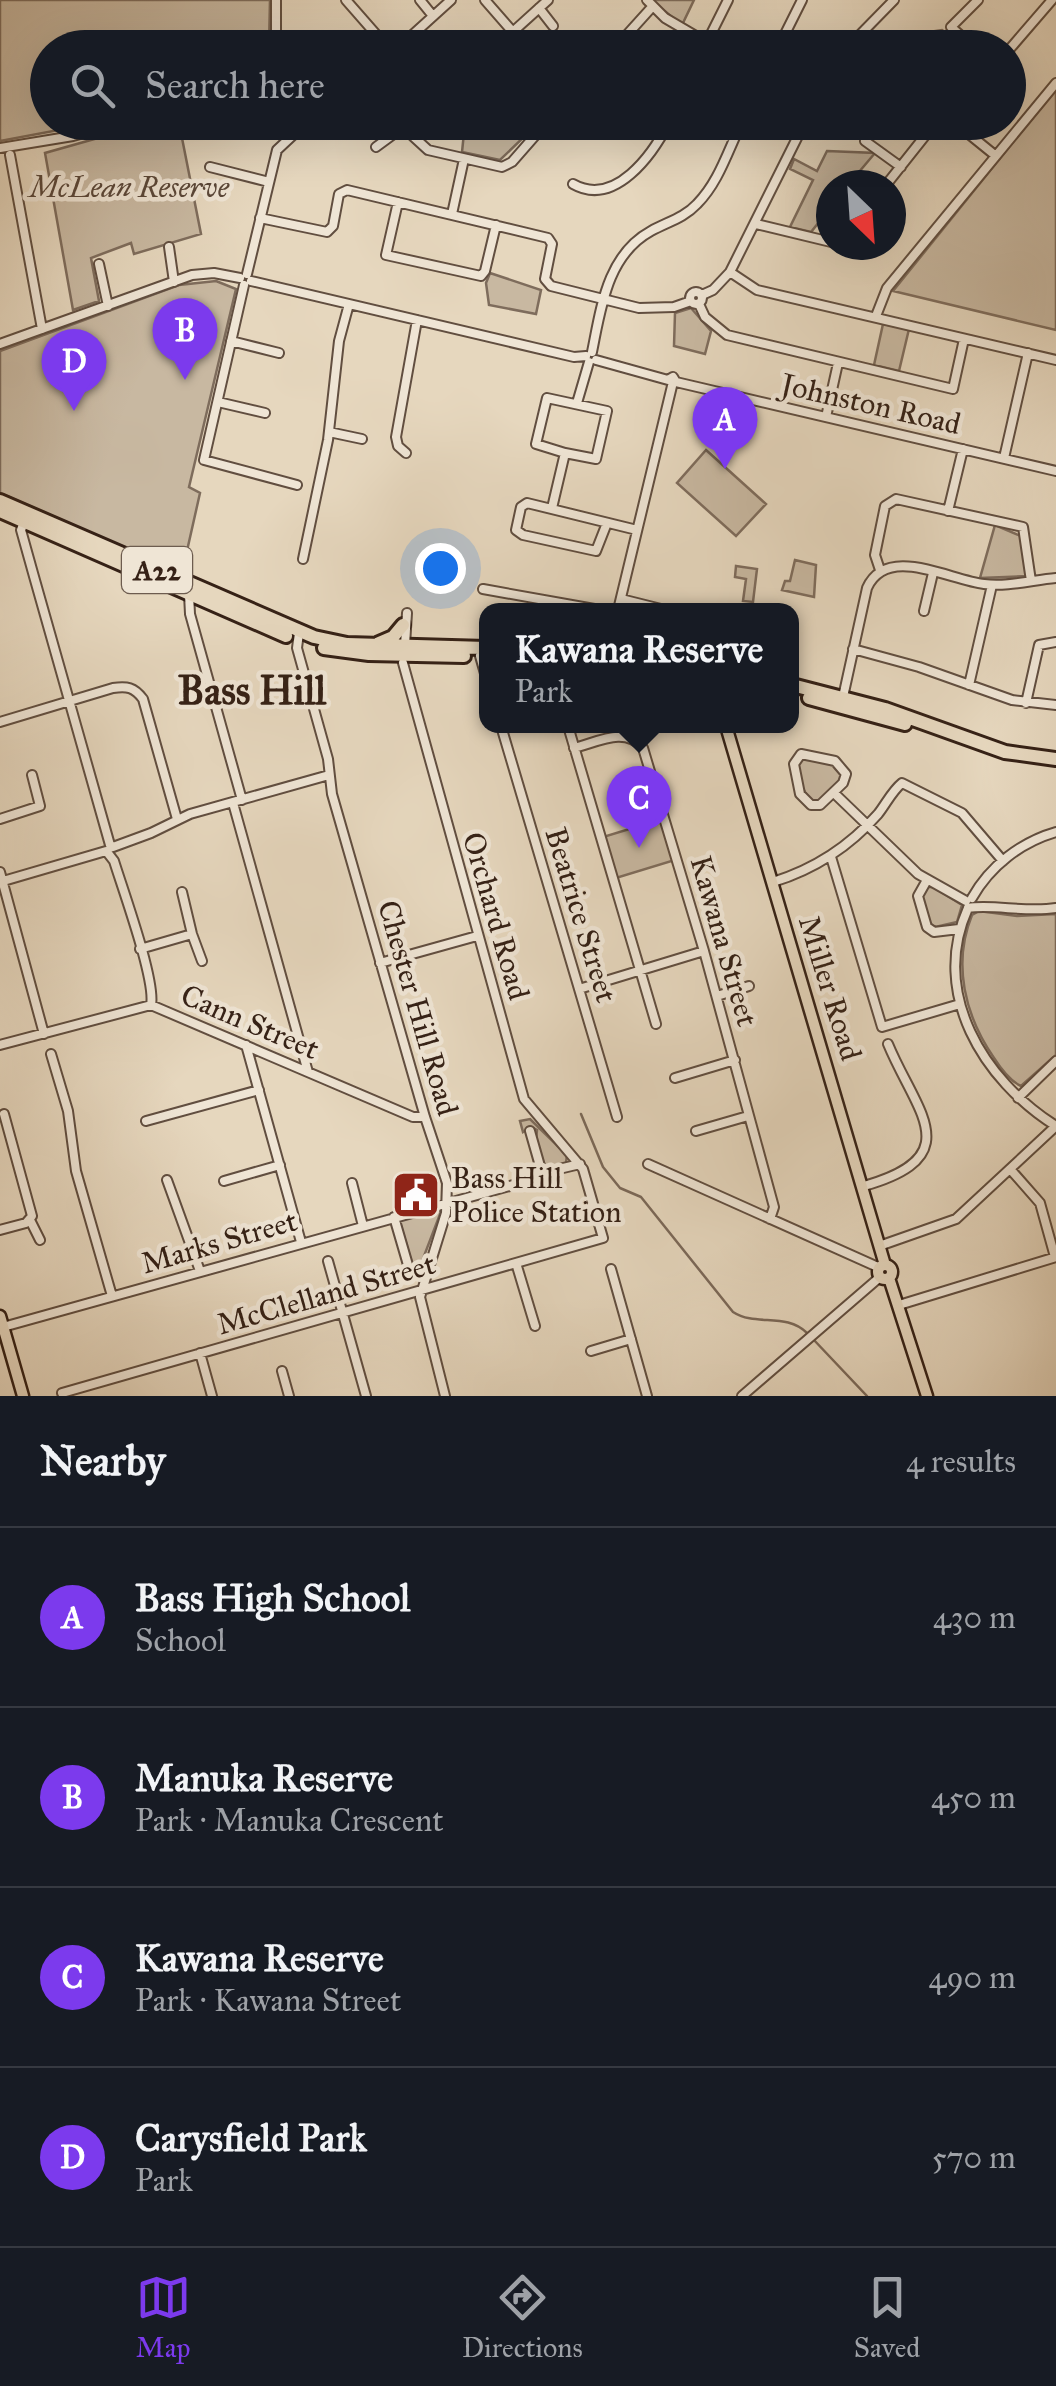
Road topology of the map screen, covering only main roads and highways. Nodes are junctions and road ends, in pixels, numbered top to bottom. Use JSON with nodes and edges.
{"nodes":[{"id":1,"x":0,"y":501,"type":"edge"},
{"id":2,"x":0,"y":511,"type":"edge"},
{"id":3,"x":298,"y":637,"type":"junction"},
{"id":4,"x":377,"y":644,"type":"junction"},
{"id":5,"x":424,"y":646,"type":"junction"},
{"id":6,"x":402,"y":652,"type":"junction"},
{"id":7,"x":479,"y":652,"type":"edge"},
{"id":8,"x":479,"y":653,"type":"edge"},
{"id":9,"x":799,"y":687,"type":"edge"},
{"id":10,"x":799,"y":696,"type":"edge"},
{"id":11,"x":728,"y":733,"type":"edge"},
{"id":12,"x":1056,"y":762,"type":"edge"},
{"id":13,"x":2,"y":1322,"type":"edge"},
{"id":14,"x":4,"y":1344,"type":"edge"},
{"id":15,"x":23,"y":1396,"type":"edge"},
{"id":16,"x":926,"y":1396,"type":"edge"}],
"edges":[{"from":1,"to":3,"type":"highway","number":"A22"},
{"from":2,"to":3,"type":"highway","number":"A22"},
{"from":3,"to":4,"type":"highway","number":"A22"},
{"from":3,"to":6,"type":"highway","number":"A22"},
{"from":4,"to":5,"type":"highway"},
{"from":4,"to":6,"type":"highway","number":"A22"},
{"from":5,"to":6,"type":"highway","number":"A22"},
{"from":5,"to":7,"type":"highway","number":"A22"},
{"from":6,"to":8,"type":"highway","number":"A22"},
{"from":9,"to":12,"type":"highway"},
{"from":10,"to":12,"type":"highway"},
{"from":11,"to":16,"type":"main road","name":"Miller Road"},
{"from":13,"to":14,"type":"main road"},
{"from":14,"to":15,"type":"main road"}]}
